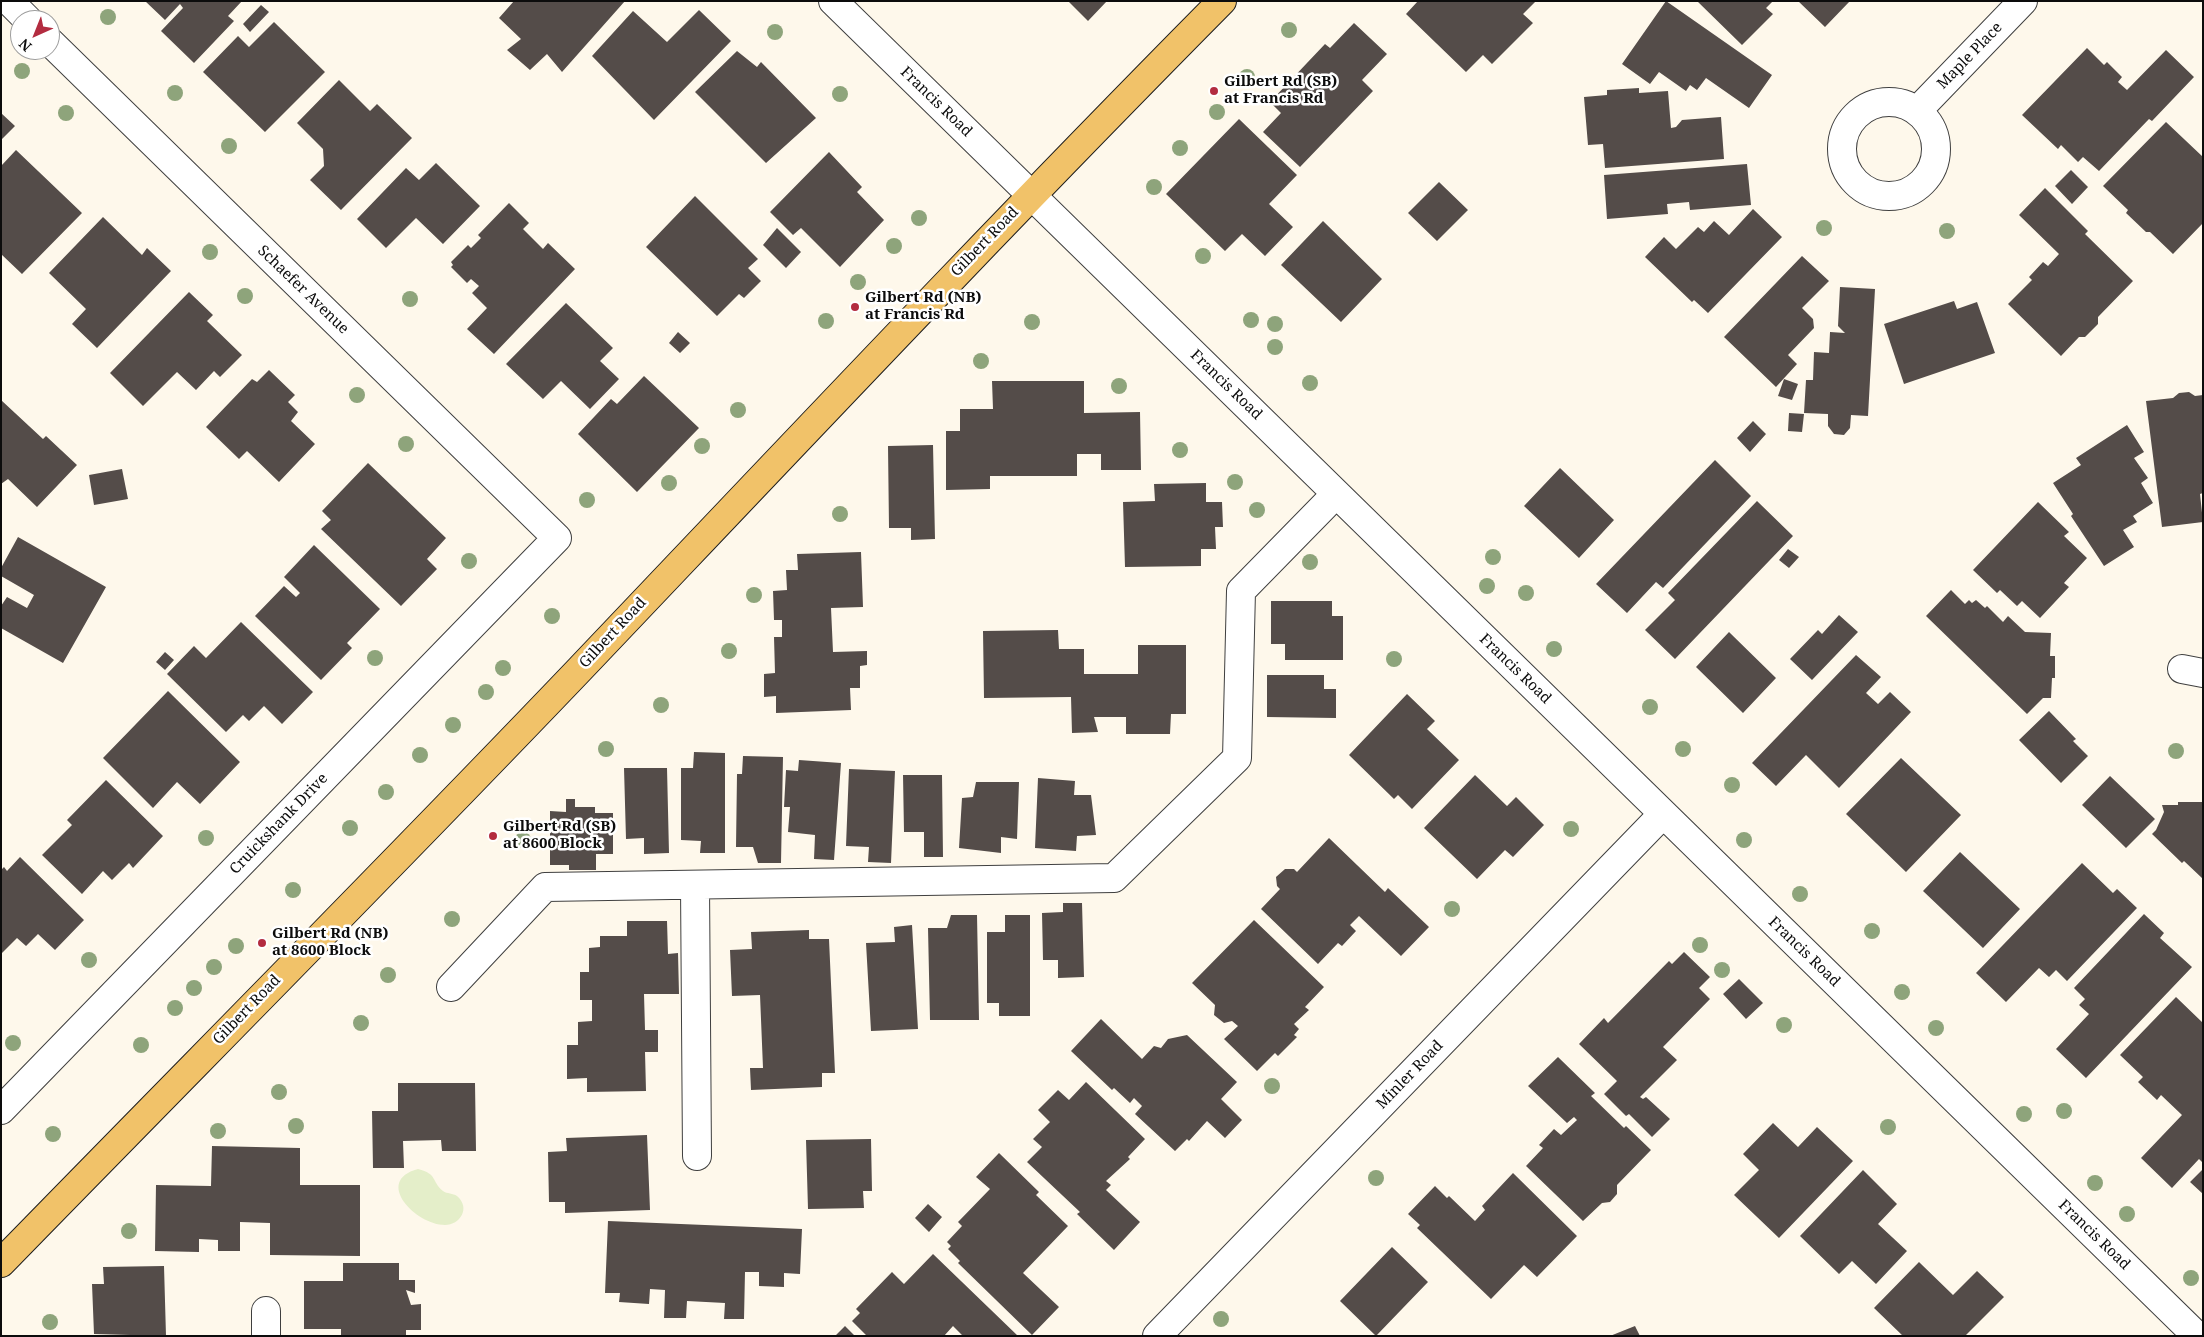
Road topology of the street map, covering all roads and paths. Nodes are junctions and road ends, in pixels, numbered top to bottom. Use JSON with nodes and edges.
{"nodes":[{"id":1,"x":9,"y":1,"type":"edge"},
{"id":2,"x":834,"y":1,"type":"edge"},
{"id":3,"x":1222,"y":1,"type":"edge"},
{"id":4,"x":2023,"y":1,"type":"edge"},
{"id":5,"x":18,"y":10,"type":"edge"},
{"id":6,"x":60,"y":52,"type":"edge"},
{"id":7,"x":1917,"y":111,"type":"dead end"},
{"id":8,"x":1031,"y":195,"type":"junction"},
{"id":9,"x":1336,"y":494,"type":"junction"},
{"id":10,"x":557,"y":538,"type":"joint"},
{"id":11,"x":1663,"y":814,"type":"junction"},
{"id":12,"x":696,"y":885,"type":"junction"},
{"id":13,"x":450,"y":987,"type":"dead end"},
{"id":14,"x":1,"y":1110,"type":"edge"},
{"id":15,"x":697,"y":1156,"type":"dead end"},
{"id":16,"x":1,"y":1263,"type":"edge"},
{"id":17,"x":1157,"y":1336,"type":"edge"},
{"id":18,"x":2197,"y":1336,"type":"edge"}],
"edges":[{"from":1,"to":5,"type":"street"},
{"from":2,"to":8,"type":"street","name":"Francis Road"},
{"from":3,"to":8,"type":"main road","name":"Gilbert Road"},
{"from":4,"to":7,"type":"street","name":"Maple Place"},
{"from":6,"to":10,"type":"street","name":"Schaefer Avenue"},
{"from":8,"to":9,"type":"street","name":"Francis Road"},
{"from":8,"to":16,"type":"main road","name":"Gilbert Road"},
{"from":9,"to":11,"type":"street","name":"Francis Road"},
{"from":9,"to":12,"type":"street"},
{"from":10,"to":14,"type":"street","name":"Cruickshank Drive"},
{"from":11,"to":17,"type":"street","name":"Minler Road"},
{"from":11,"to":18,"type":"street","name":"Francis Road"},
{"from":12,"to":13,"type":"street"},
{"from":12,"to":15,"type":"street"}]}
